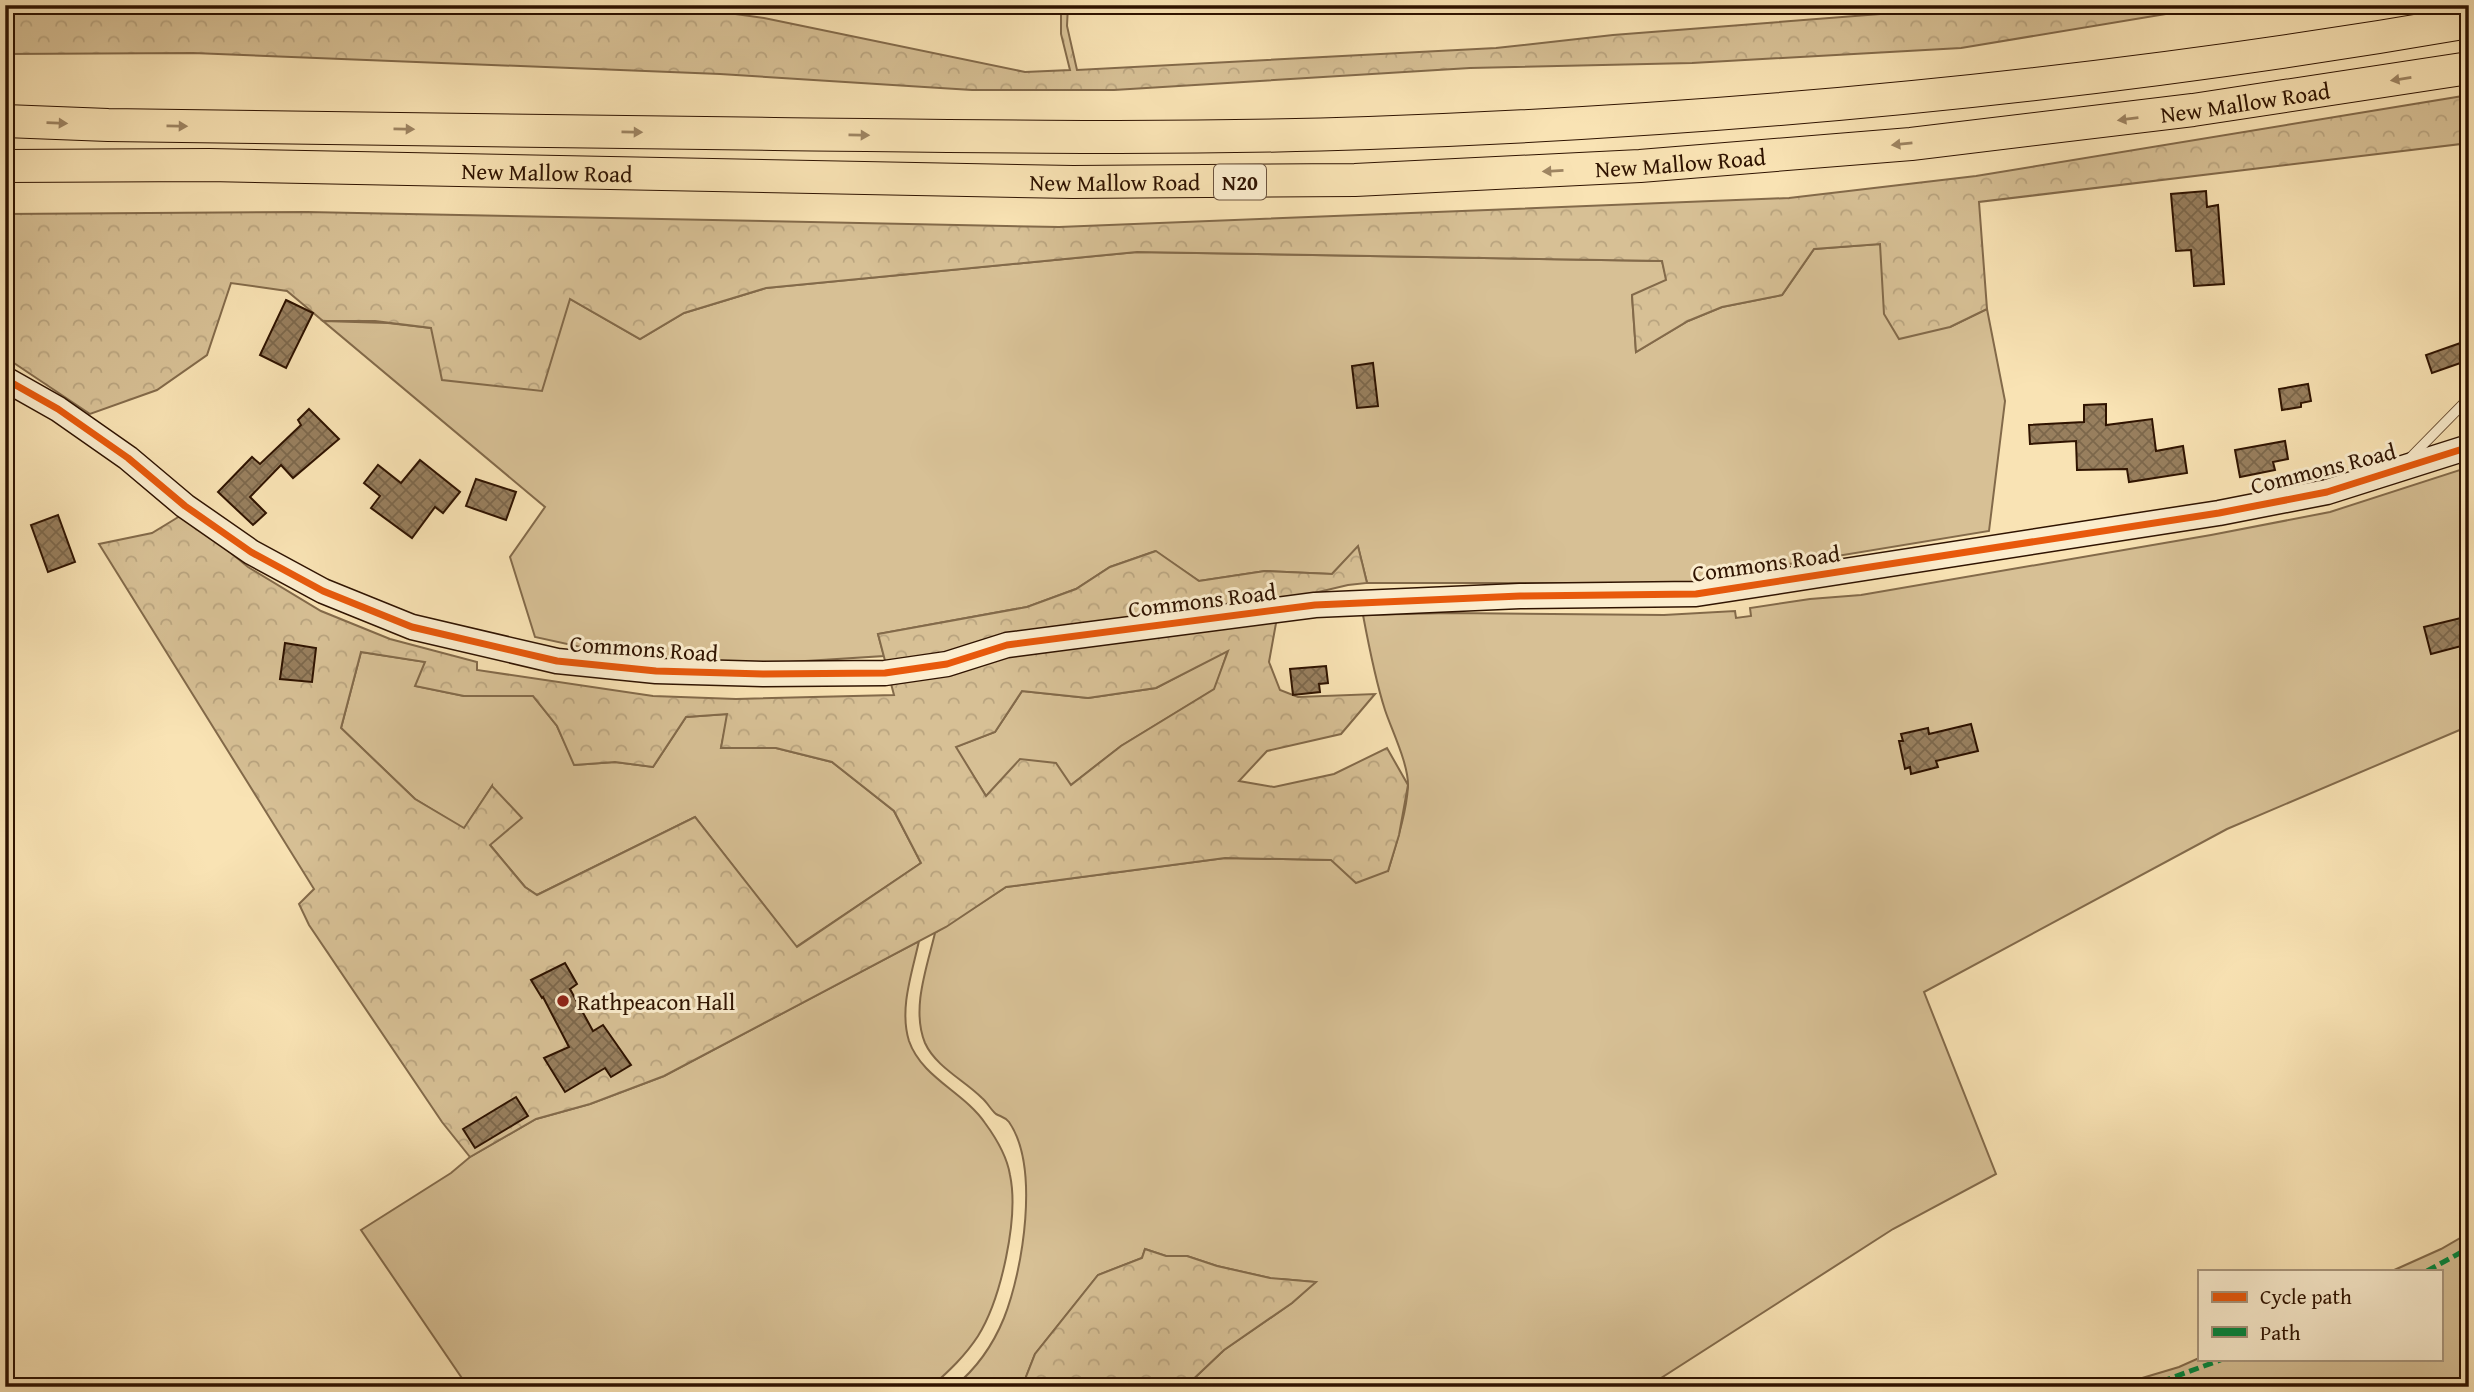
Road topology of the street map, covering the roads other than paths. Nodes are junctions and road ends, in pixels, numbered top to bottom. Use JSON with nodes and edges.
{"nodes":[{"id":1,"x":2469,"y":8,"type":"edge"},
{"id":2,"x":2469,"y":22,"type":"edge"},
{"id":3,"x":2230,"y":60,"type":"junction"},
{"id":4,"x":2469,"y":68,"type":"edge"},
{"id":5,"x":5,"y":121,"type":"edge"},
{"id":6,"x":5,"y":166,"type":"edge"},
{"id":7,"x":5,"y":379,"type":"edge"},
{"id":8,"x":2469,"y":398,"type":"edge"},
{"id":9,"x":2469,"y":447,"type":"edge"},
{"id":10,"x":2399,"y":469,"type":"junction"}],
"edges":[{"from":1,"to":3,"type":"highway","number":"N20"},
{"from":2,"to":3,"type":"highway","name":"New Mallow Road","number":"N20"},
{"from":5,"to":3,"type":"highway","name":"New Mallow Road","number":"N20","one_way":true},
{"from":4,"to":6,"type":"highway","name":"New Mallow Road","number":"N20","one_way":true},
{"from":7,"to":10,"type":"street","name":"Commons Road"},
{"from":8,"to":10,"type":"lane"},
{"from":9,"to":10,"type":"street","name":"Commons Road"}]}
